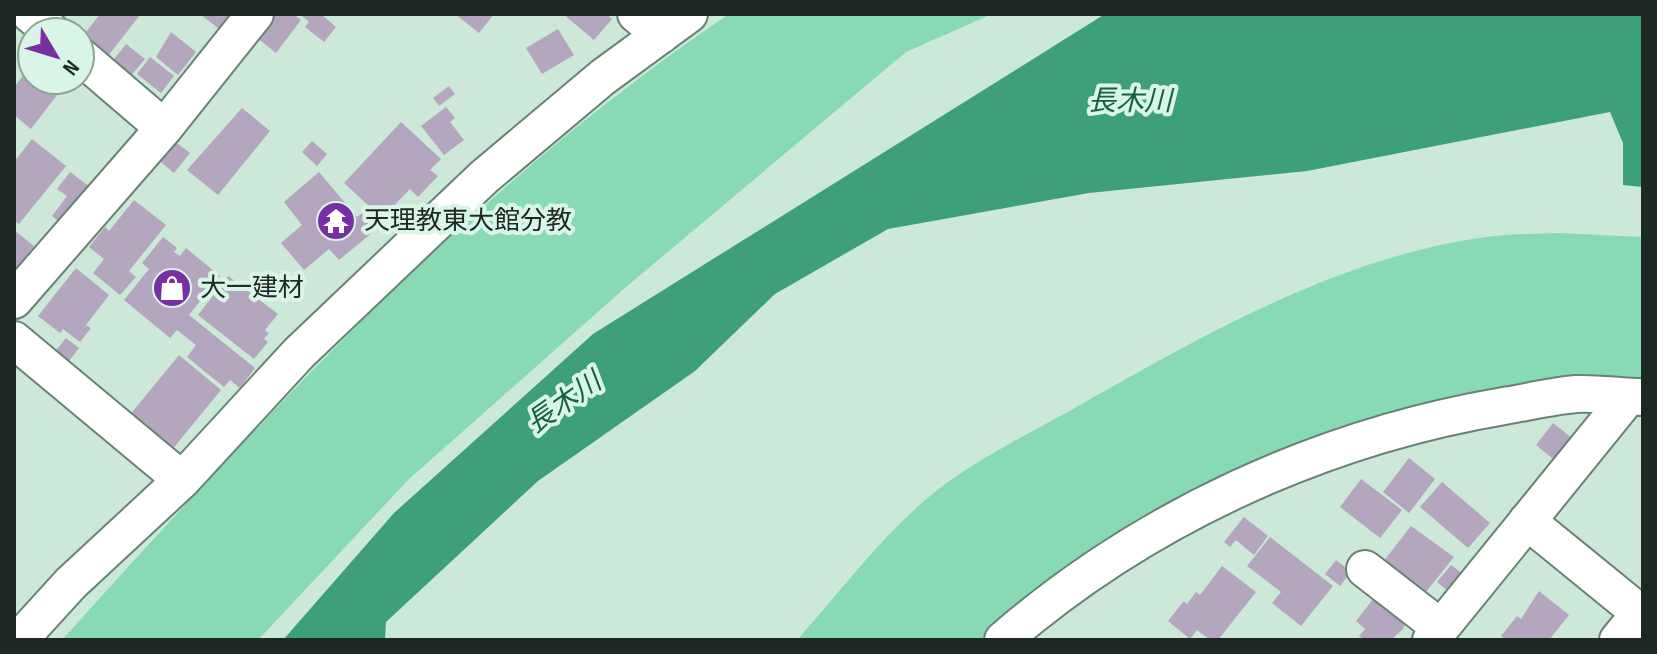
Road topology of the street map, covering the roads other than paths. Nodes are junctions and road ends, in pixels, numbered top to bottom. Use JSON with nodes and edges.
{"nodes":[{"id":1,"x":255,"y":14,"type":"edge"},
{"id":2,"x":689,"y":14,"type":"edge"},
{"id":3,"x":648,"y":25,"type":"edge"},
{"id":4,"x":96,"y":70,"type":"edge"},
{"id":5,"x":164,"y":128,"type":"junction"},
{"id":6,"x":14,"y":300,"type":"edge"},
{"id":7,"x":14,"y":340,"type":"edge"},
{"id":8,"x":1635,"y":397,"type":"edge"},
{"id":9,"x":182,"y":480,"type":"junction"},
{"id":10,"x":1527,"y":521,"type":"junction"},
{"id":11,"x":1365,"y":569,"type":"dead end"},
{"id":12,"x":1436,"y":634,"type":"edge"},
{"id":13,"x":19,"y":640,"type":"edge"},
{"id":14,"x":1003,"y":640,"type":"edge"},
{"id":15,"x":1618,"y":640,"type":"edge"}],
"edges":[{"from":1,"to":5,"type":"street"},
{"from":2,"to":3,"type":"street"},
{"from":3,"to":9,"type":"street"},
{"from":4,"to":5,"type":"street"},
{"from":5,"to":6,"type":"street"},
{"from":7,"to":9,"type":"street"},
{"from":8,"to":10,"type":"street"},
{"from":8,"to":14,"type":"street"},
{"from":9,"to":13,"type":"street"},
{"from":10,"to":12,"type":"street"},
{"from":10,"to":15,"type":"street"},
{"from":11,"to":12,"type":"street"}]}
